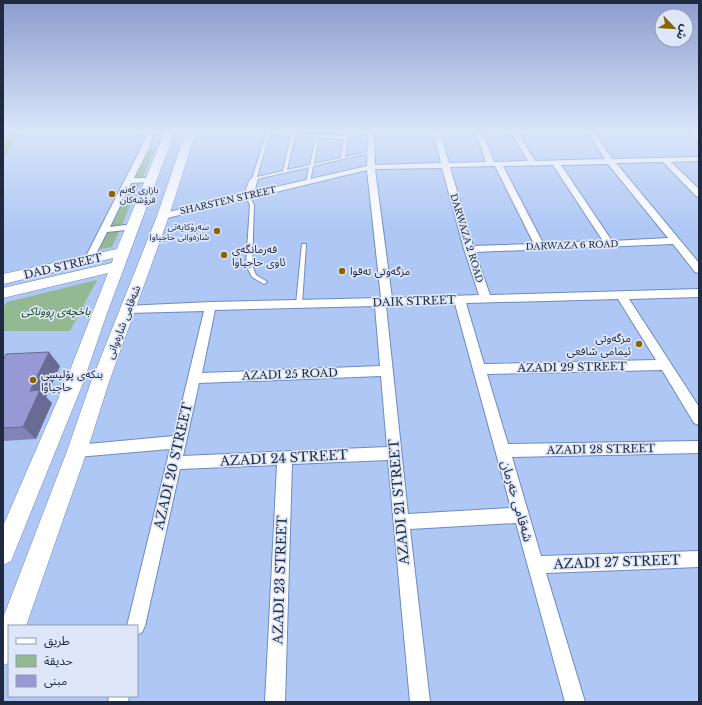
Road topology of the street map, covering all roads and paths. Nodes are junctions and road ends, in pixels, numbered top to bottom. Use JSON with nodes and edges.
{"nodes":[{"id":1,"x":137,"y":164,"type":"edge"},
{"id":2,"x":157,"y":164,"type":"edge"},
{"id":3,"x":180,"y":164,"type":"edge"},
{"id":4,"x":259,"y":164,"type":"edge"},
{"id":5,"x":288,"y":164,"type":"edge"},
{"id":6,"x":319,"y":164,"type":"edge"},
{"id":7,"x":371,"y":164,"type":"edge"},
{"id":8,"x":494,"y":164,"type":"junction"},
{"id":9,"x":498,"y":164,"type":"edge"},
{"id":10,"x":556,"y":164,"type":"edge"},
{"id":11,"x":612,"y":164,"type":"edge"},
{"id":12,"x":669,"y":164,"type":"edge"},
{"id":13,"x":445,"y":165,"type":"junction"},
{"id":14,"x":311,"y":166,"type":"junction"},
{"id":15,"x":371,"y":167,"type":"junction"},
{"id":16,"x":286,"y":172,"type":"junction"},
{"id":17,"x":254,"y":179,"type":"junction"},
{"id":18,"x":151,"y":180,"type":"junction"},
{"id":19,"x":128,"y":181,"type":"junction"},
{"id":20,"x":308,"y":182,"type":"junction"},
{"id":21,"x":699,"y":194,"type":"edge"},
{"id":22,"x":248,"y":196,"type":"junction"},
{"id":23,"x":163,"y":216,"type":"junction"},
{"id":24,"x":132,"y":227,"type":"junction"},
{"id":25,"x":104,"y":230,"type":"junction"},
{"id":26,"x":675,"y":241,"type":"junction"},
{"id":27,"x":609,"y":243,"type":"junction"},
{"id":28,"x":304,"y":245,"type":"dead end"},
{"id":29,"x":540,"y":246,"type":"junction"},
{"id":30,"x":469,"y":249,"type":"junction"},
{"id":31,"x":120,"y":259,"type":"junction"},
{"id":32,"x":89,"y":260,"type":"junction"},
{"id":33,"x":699,"y":270,"type":"edge"},
{"id":34,"x":3,"y":279,"type":"edge"},
{"id":35,"x":264,"y":282,"type":"dead end"},
{"id":36,"x":3,"y":293,"type":"edge"},
{"id":37,"x":699,"y":293,"type":"edge"},
{"id":38,"x":621,"y":295,"type":"junction"},
{"id":39,"x":459,"y":299,"type":"junction"},
{"id":40,"x":486,"y":299,"type":"junction"},
{"id":41,"x":384,"y":302,"type":"junction"},
{"id":42,"x":299,"y":304,"type":"junction"},
{"id":43,"x":211,"y":306,"type":"junction"},
{"id":44,"x":129,"y":309,"type":"junction"},
{"id":45,"x":665,"y":365,"type":"junction"},
{"id":46,"x":479,"y":369,"type":"junction"},
{"id":47,"x":387,"y":371,"type":"junction"},
{"id":48,"x":194,"y":378,"type":"junction"},
{"id":49,"x":100,"y":382,"type":"junction"},
{"id":50,"x":74,"y":383,"type":"junction"},
{"id":51,"x":698,"y":415,"type":"edge"},
{"id":52,"x":179,"y":442,"type":"junction"},
{"id":53,"x":699,"y":447,"type":"edge"},
{"id":54,"x":77,"y":451,"type":"junction"},
{"id":55,"x":503,"y":451,"type":"junction"},
{"id":56,"x":394,"y":453,"type":"junction"},
{"id":57,"x":285,"y":458,"type":"junction"},
{"id":58,"x":174,"y":463,"type":"junction"},
{"id":59,"x":521,"y":515,"type":"junction"},
{"id":60,"x":401,"y":522,"type":"junction"},
{"id":61,"x":3,"y":553,"type":"edge"},
{"id":62,"x":699,"y":559,"type":"edge"},
{"id":63,"x":536,"y":565,"type":"junction"},
{"id":64,"x":12,"y":625,"type":"edge"},
{"id":65,"x":136,"y":625,"type":"edge"},
{"id":66,"x":8,"y":639,"type":"edge"},
{"id":67,"x":3,"y":652,"type":"edge"},
{"id":68,"x":275,"y":702,"type":"edge"},
{"id":69,"x":420,"y":702,"type":"edge"},
{"id":70,"x":575,"y":702,"type":"edge"}],
"edges":[{"from":1,"to":19,"type":"street"},
{"from":2,"to":18,"type":"main road"},
{"from":3,"to":23,"type":"main road","name":"شەقامی شارەوانی"},
{"from":4,"to":17,"type":"lane"},
{"from":5,"to":16,"type":"lane"},
{"from":6,"to":14,"type":"lane"},
{"from":7,"to":15,"type":"street","name":"AZADI 21 STREET"},
{"from":8,"to":9,"type":"street","name":"SHARSTEN STREET"},
{"from":8,"to":13,"type":"street","name":"SHARSTEN STREET"},
{"from":8,"to":29,"type":"street"},
{"from":10,"to":27,"type":"street"},
{"from":11,"to":26,"type":"street"},
{"from":12,"to":21,"type":"street"},
{"from":13,"to":15,"type":"street","name":"SHARSTEN STREET"},
{"from":13,"to":30,"type":"street","name":"DARWAZA 2 ROAD"},
{"from":14,"to":16,"type":"lane"},
{"from":14,"to":20,"type":"lane"},
{"from":15,"to":20,"type":"street","name":"SHARSTEN STREET"},
{"from":15,"to":41,"type":"street","name":"AZADI 21 STREET"},
{"from":16,"to":17,"type":"lane"},
{"from":17,"to":22,"type":"street"},
{"from":18,"to":19,"type":"street"},
{"from":18,"to":24,"type":"main road"},
{"from":19,"to":25,"type":"street"},
{"from":20,"to":22,"type":"street","name":"SHARSTEN STREET"},
{"from":22,"to":23,"type":"street","name":"SHARSTEN STREET"},
{"from":22,"to":35,"type":"lane"},
{"from":23,"to":44,"type":"main road","name":"شەقامی شارەوانی"},
{"from":24,"to":25,"type":"street"},
{"from":24,"to":31,"type":"main road"},
{"from":25,"to":32,"type":"street"},
{"from":26,"to":27,"type":"street","name":"DARWAZA 6 ROAD"},
{"from":26,"to":33,"type":"street"},
{"from":27,"to":29,"type":"street","name":"DARWAZA 6 ROAD"},
{"from":28,"to":42,"type":"lane"},
{"from":29,"to":30,"type":"street","name":"DARWAZA 6 ROAD"},
{"from":30,"to":40,"type":"street","name":"DARWAZA 2 ROAD"},
{"from":31,"to":32,"type":"main road","name":"DAD STREET"},
{"from":31,"to":36,"type":"main road","name":"DAD STREET"},
{"from":31,"to":50,"type":"main road"},
{"from":32,"to":34,"type":"main road","name":"DAD STREET"},
{"from":37,"to":38,"type":"street","name":"DAIK STREET"},
{"from":38,"to":40,"type":"street","name":"DAIK STREET"},
{"from":38,"to":45,"type":"street"},
{"from":39,"to":40,"type":"street","name":"DAIK STREET"},
{"from":39,"to":41,"type":"street","name":"DAIK STREET"},
{"from":39,"to":46,"type":"street","name":"شەقامی خەرمان"},
{"from":41,"to":42,"type":"street","name":"DAIK STREET"},
{"from":41,"to":47,"type":"street","name":"AZADI 21 STREET"},
{"from":42,"to":43,"type":"street","name":"DAIK STREET"},
{"from":43,"to":44,"type":"street","name":"DAIK STREET"},
{"from":43,"to":48,"type":"street","name":"AZADI 20 STREET"},
{"from":44,"to":49,"type":"main road","name":"شەقامی شارەوانی"},
{"from":45,"to":46,"type":"street","name":"AZADI 29 STREET"},
{"from":45,"to":51,"type":"street"},
{"from":46,"to":55,"type":"street","name":"شەقامی خەرمان"},
{"from":47,"to":48,"type":"street","name":"AZADI 25 ROAD"},
{"from":47,"to":56,"type":"street","name":"AZADI 21 STREET"},
{"from":48,"to":52,"type":"street","name":"AZADI 20 STREET"},
{"from":49,"to":50,"type":"main road"},
{"from":49,"to":54,"type":"main road","name":"شەقامی شارەوانی"},
{"from":50,"to":61,"type":"main road"},
{"from":52,"to":54,"type":"street"},
{"from":52,"to":58,"type":"street","name":"AZADI 20 STREET"},
{"from":53,"to":55,"type":"street","name":"AZADI 28 STREET"},
{"from":54,"to":64,"type":"main road","name":"شەقامی شارەوانی"},
{"from":55,"to":59,"type":"street","name":"شەقامی خەرمان"},
{"from":56,"to":57,"type":"street","name":"AZADI 24 STREET"},
{"from":56,"to":60,"type":"street","name":"AZADI 21 STREET"},
{"from":57,"to":58,"type":"street","name":"AZADI 24 STREET"},
{"from":57,"to":68,"type":"street","name":"AZADI 23 STREET"},
{"from":58,"to":65,"type":"street","name":"AZADI 20 STREET"},
{"from":59,"to":60,"type":"street"},
{"from":59,"to":63,"type":"street","name":"شەقامی خەرمان"},
{"from":60,"to":69,"type":"street","name":"AZADI 21 STREET"},
{"from":62,"to":63,"type":"street","name":"AZADI 27 STREET"},
{"from":63,"to":70,"type":"street","name":"شەقامی خەرمان"},
{"from":66,"to":67,"type":"main road"}]}
